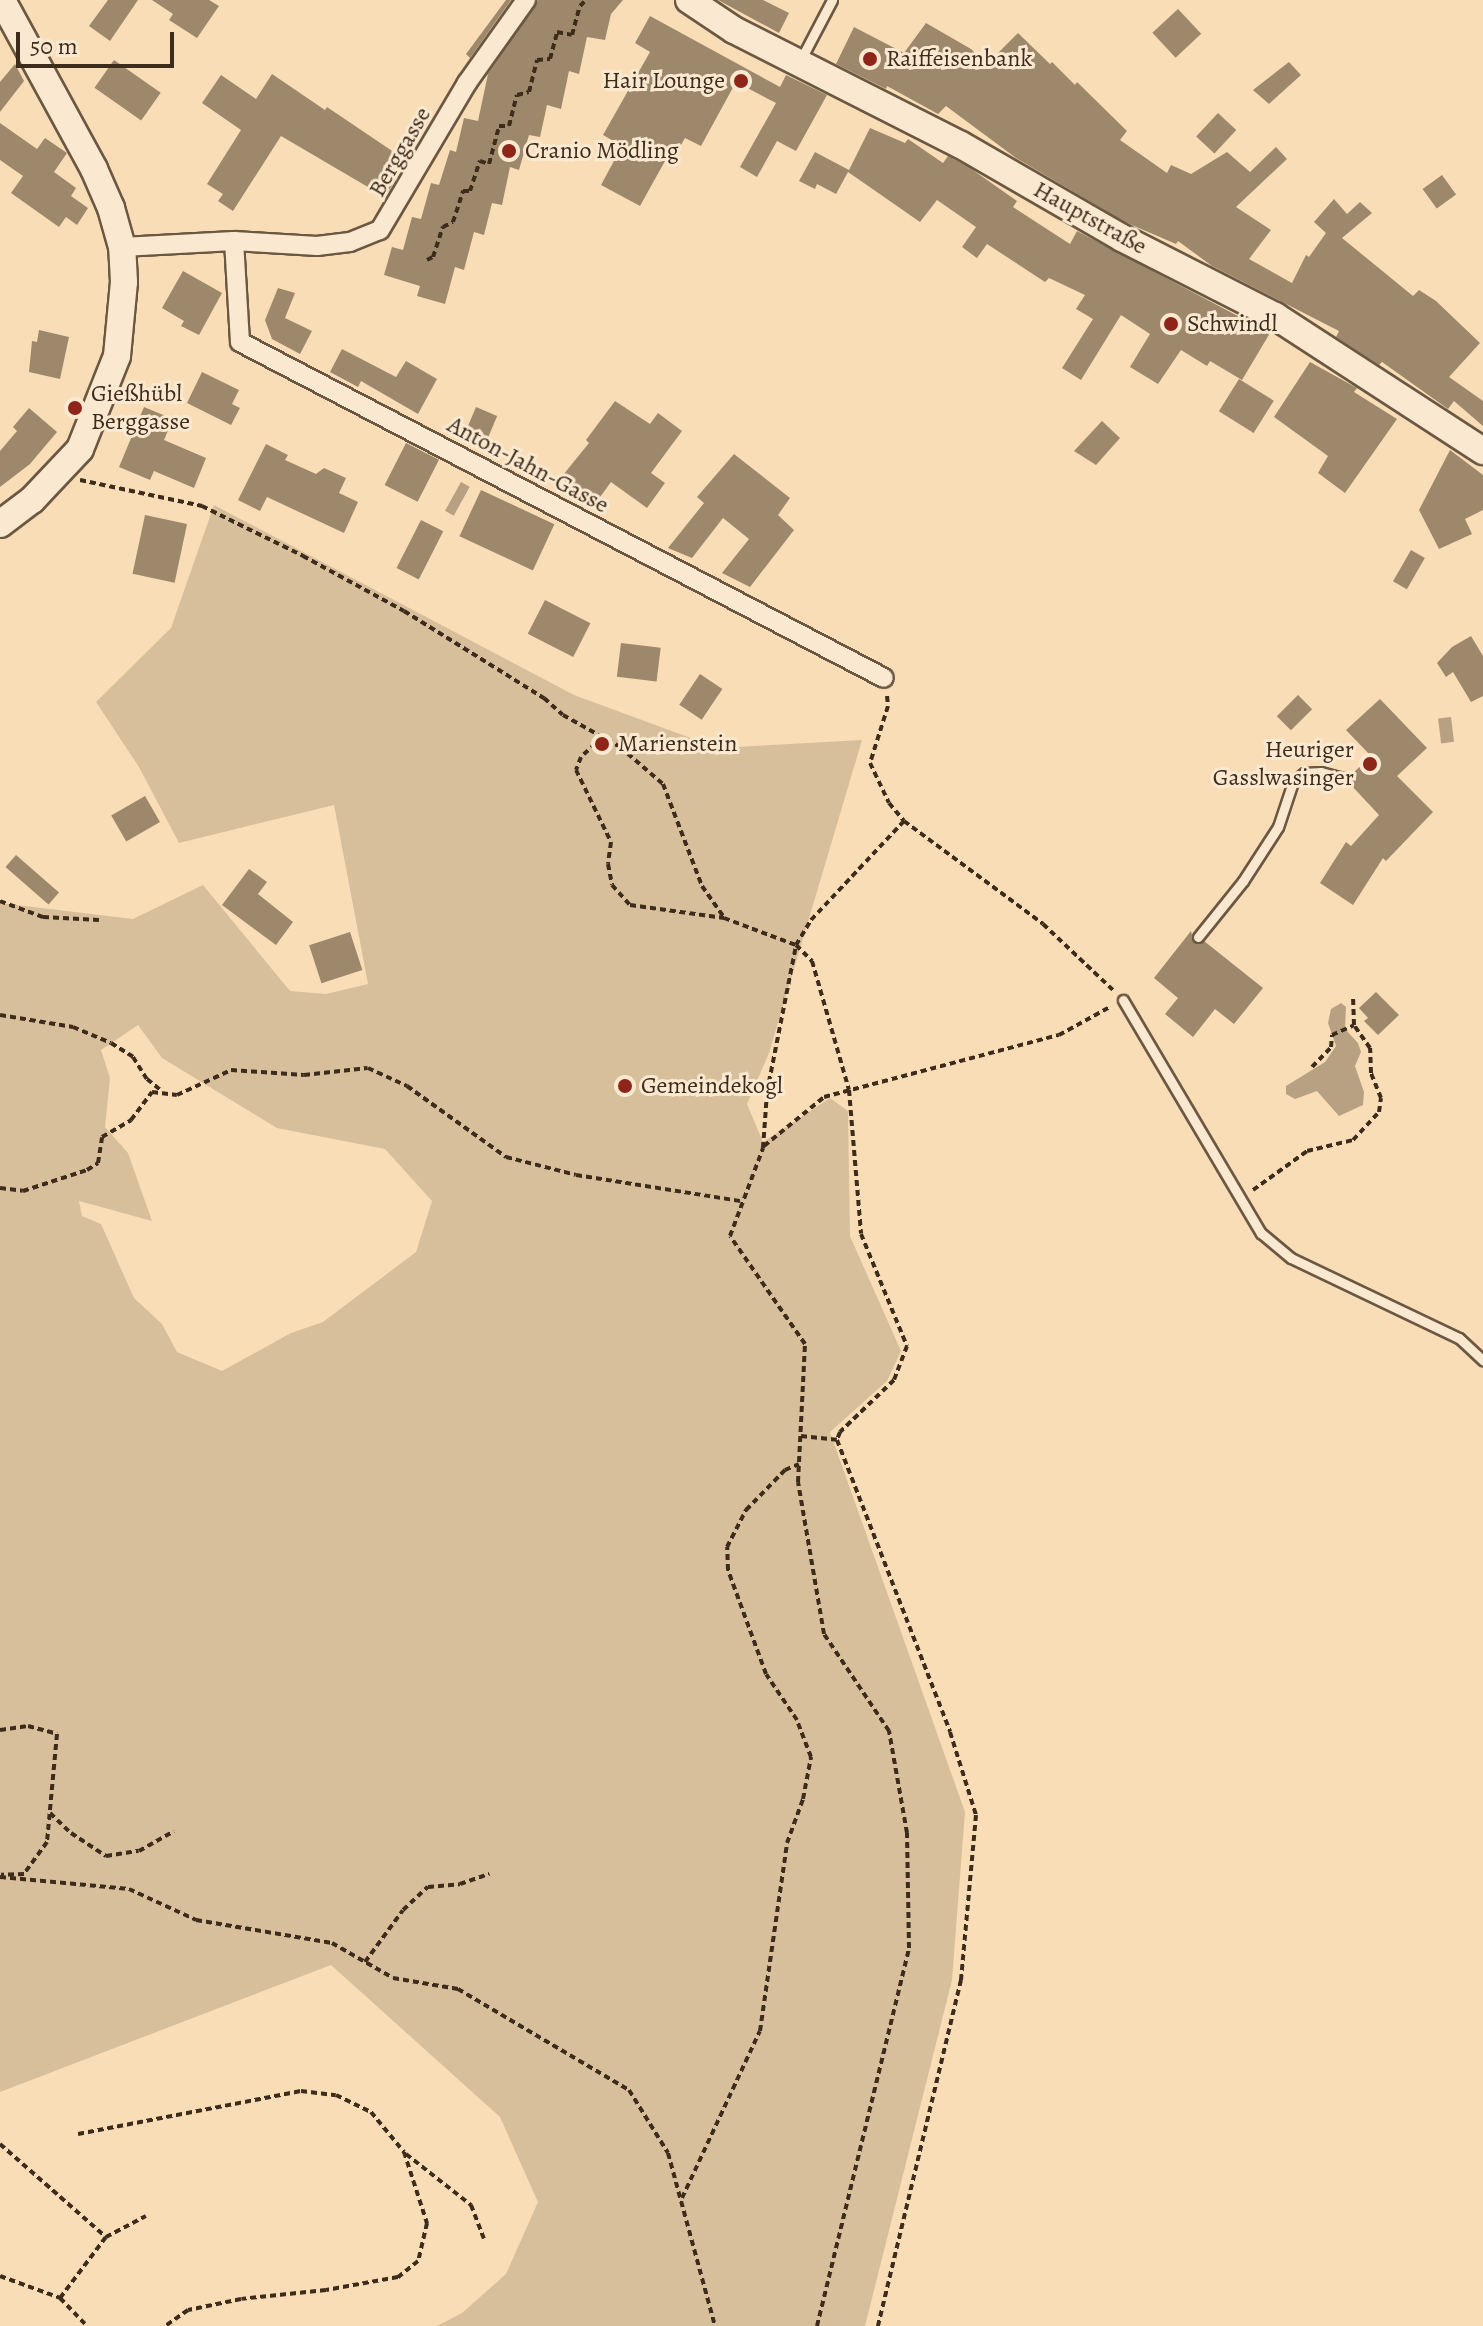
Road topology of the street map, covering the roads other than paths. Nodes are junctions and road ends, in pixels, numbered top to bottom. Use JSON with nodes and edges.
{"nodes":[{"id":1,"x":2,"y":0,"type":"edge"},
{"id":2,"x":526,"y":0,"type":"edge"},
{"id":3,"x":689,"y":0,"type":"edge"},
{"id":4,"x":832,"y":0,"type":"edge"},
{"id":5,"x":799,"y":64,"type":"junction"},
{"id":6,"x":234,"y":241,"type":"junction"},
{"id":7,"x":122,"y":247,"type":"junction"},
{"id":8,"x":1483,"y":451,"type":"edge"},
{"id":9,"x":0,"y":524,"type":"edge"},
{"id":10,"x":884,"y":678,"type":"road end"},
{"id":11,"x":1347,"y":779,"type":"dead end"},
{"id":12,"x":1198,"y":937,"type":"dead end"},
{"id":13,"x":1123,"y":1000,"type":"road end"},
{"id":14,"x":1483,"y":1360,"type":"edge"}],
"edges":[{"from":1,"to":7,"type":"street"},
{"from":2,"to":6,"type":"street","name":"Berggasse"},
{"from":3,"to":5,"type":"street","name":"Hauptstraße"},
{"from":4,"to":5,"type":"lane"},
{"from":5,"to":8,"type":"street","name":"Hauptstraße"},
{"from":6,"to":7,"type":"street","name":"Berggasse"},
{"from":6,"to":10,"type":"street","name":"Anton-Jahn-Gasse"},
{"from":7,"to":9,"type":"street"},
{"from":11,"to":12,"type":"lane"},
{"from":13,"to":14,"type":"lane"}]}
